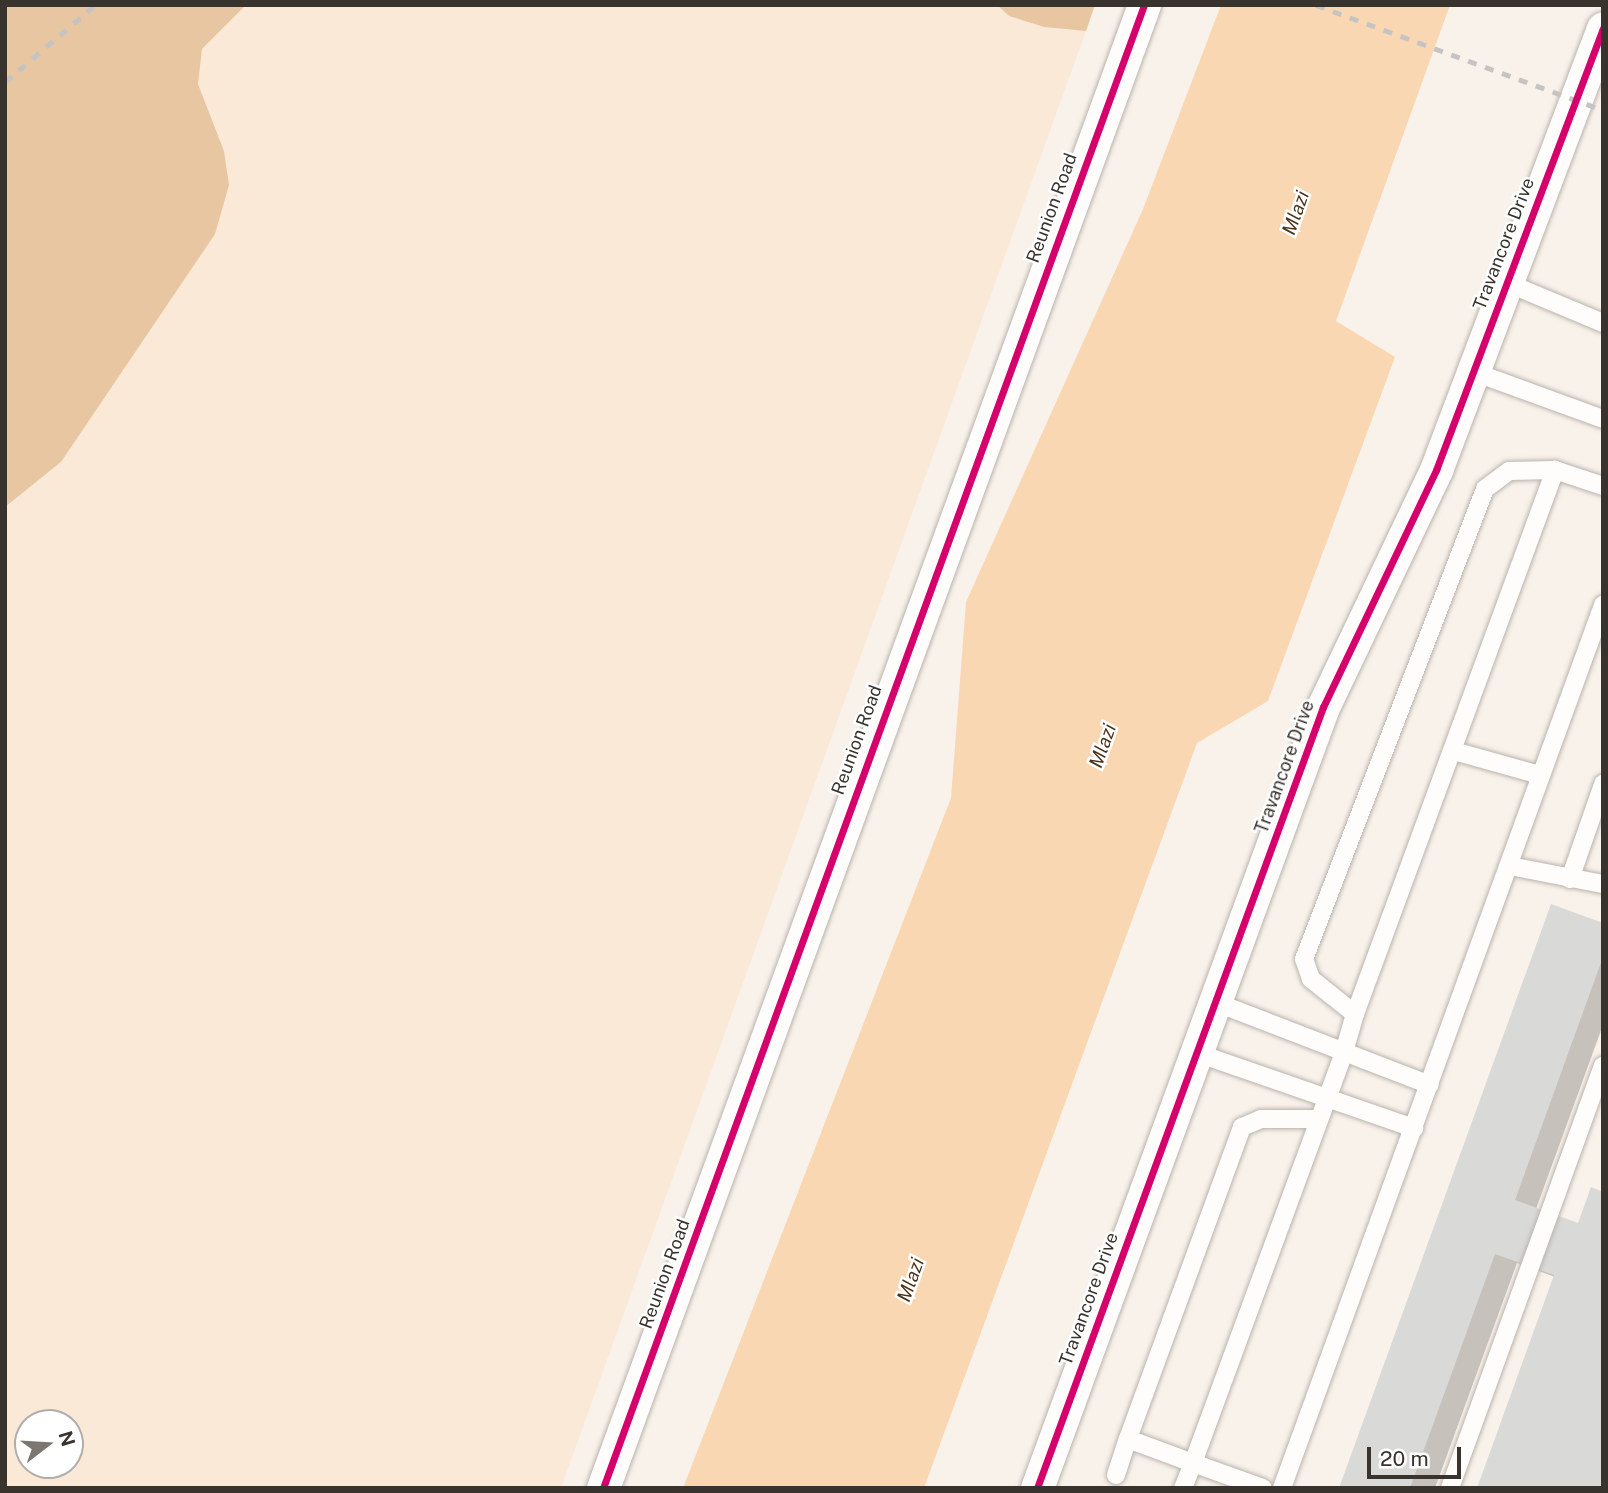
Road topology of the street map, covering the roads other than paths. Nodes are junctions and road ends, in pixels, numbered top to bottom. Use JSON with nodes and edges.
{"nodes":[{"id":1,"x":1144,"y":5,"type":"edge"},
{"id":2,"x":1603,"y":28,"type":"edge"},
{"id":3,"x":1504,"y":282,"type":"junction"},
{"id":4,"x":1603,"y":323,"type":"edge"},
{"id":5,"x":1474,"y":372,"type":"junction"},
{"id":6,"x":1603,"y":419,"type":"edge"},
{"id":7,"x":1555,"y":470,"type":"junction"},
{"id":8,"x":1603,"y":486,"type":"edge"},
{"id":9,"x":1603,"y":605,"type":"edge"},
{"id":10,"x":1454,"y":751,"type":"junction"},
{"id":11,"x":1540,"y":775,"type":"junction"},
{"id":12,"x":1603,"y":784,"type":"edge"},
{"id":13,"x":1510,"y":866,"type":"junction"},
{"id":14,"x":1570,"y":879,"type":"junction"},
{"id":15,"x":1603,"y":884,"type":"edge"},
{"id":16,"x":1215,"y":1002,"type":"junction"},
{"id":17,"x":1355,"y":1014,"type":"junction"},
{"id":18,"x":1344,"y":1052,"type":"junction"},
{"id":19,"x":1197,"y":1053,"type":"junction"},
{"id":20,"x":1603,"y":1066,"type":"edge"},
{"id":21,"x":1430,"y":1085,"type":"junction"},
{"id":22,"x":1328,"y":1095,"type":"junction"},
{"id":23,"x":1319,"y":1119,"type":"junction"},
{"id":24,"x":1414,"y":1128,"type":"junction"},
{"id":25,"x":1128,"y":1439,"type":"junction"},
{"id":26,"x":1193,"y":1463,"type":"junction"},
{"id":27,"x":1116,"y":1475,"type":"dead end"},
{"id":28,"x":603,"y":1488,"type":"edge"},
{"id":29,"x":1037,"y":1488,"type":"edge"},
{"id":30,"x":1183,"y":1488,"type":"edge"},
{"id":31,"x":1263,"y":1488,"type":"edge"},
{"id":32,"x":1282,"y":1488,"type":"edge"},
{"id":33,"x":1450,"y":1488,"type":"edge"}],
"edges":[{"from":1,"to":28,"type":"street","name":"Reunion Road"},
{"from":2,"to":3,"type":"street","name":"Travancore Drive"},
{"from":3,"to":4,"type":"lane"},
{"from":3,"to":5,"type":"street","name":"Travancore Drive"},
{"from":5,"to":6,"type":"lane"},
{"from":5,"to":16,"type":"street","name":"Travancore Drive"},
{"from":7,"to":8,"type":"lane"},
{"from":7,"to":10,"type":"lane"},
{"from":7,"to":17,"type":"lane"},
{"from":9,"to":11,"type":"lane"},
{"from":10,"to":11,"type":"lane"},
{"from":10,"to":17,"type":"lane"},
{"from":11,"to":13,"type":"lane"},
{"from":12,"to":14,"type":"lane"},
{"from":13,"to":14,"type":"lane"},
{"from":13,"to":21,"type":"lane"},
{"from":14,"to":15,"type":"lane"},
{"from":16,"to":18,"type":"lane"},
{"from":16,"to":19,"type":"street","name":"Travancore Drive"},
{"from":17,"to":18,"type":"lane"},
{"from":18,"to":21,"type":"lane"},
{"from":18,"to":22,"type":"lane"},
{"from":19,"to":22,"type":"lane"},
{"from":19,"to":29,"type":"street","name":"Travancore Drive"},
{"from":20,"to":33,"type":"lane"},
{"from":21,"to":24,"type":"lane"},
{"from":22,"to":23,"type":"lane"},
{"from":22,"to":24,"type":"lane"},
{"from":23,"to":25,"type":"lane"},
{"from":23,"to":26,"type":"lane"},
{"from":24,"to":32,"type":"lane"},
{"from":25,"to":26,"type":"lane"},
{"from":25,"to":27,"type":"lane"},
{"from":26,"to":30,"type":"lane"},
{"from":26,"to":31,"type":"lane"}]}
